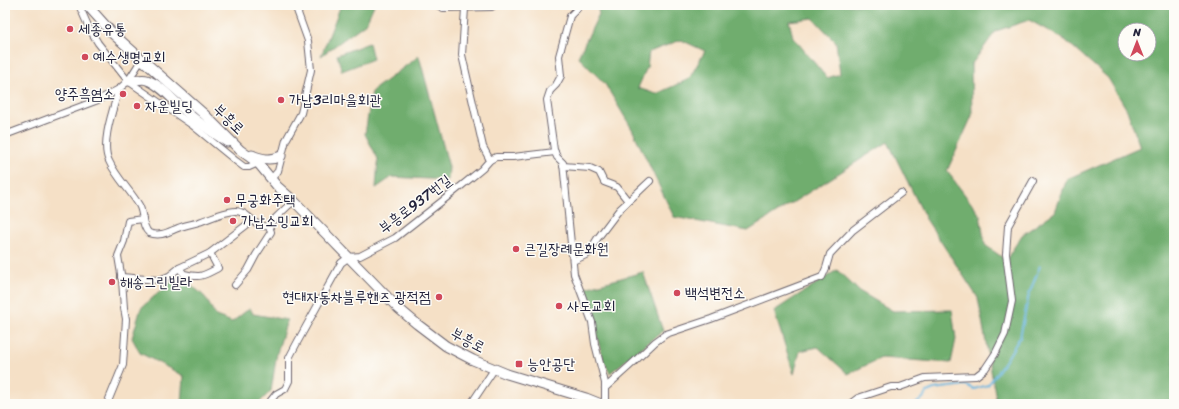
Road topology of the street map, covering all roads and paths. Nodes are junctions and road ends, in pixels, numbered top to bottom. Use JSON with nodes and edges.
{"nodes":[{"id":1,"x":79,"y":5,"type":"edge"},
{"id":2,"x":87,"y":5,"type":"edge"},
{"id":3,"x":295,"y":5,"type":"edge"},
{"id":4,"x":437,"y":5,"type":"edge"},
{"id":5,"x":494,"y":5,"type":"edge"},
{"id":6,"x":577,"y":5,"type":"edge"},
{"id":7,"x":465,"y":8,"type":"junction"},
{"id":8,"x":142,"y":60,"type":"junction"},
{"id":9,"x":128,"y":81,"type":"junction"},
{"id":10,"x":119,"y":89,"type":"junction"},
{"id":11,"x":5,"y":136,"type":"edge"},
{"id":12,"x":244,"y":152,"type":"junction"},
{"id":13,"x":555,"y":152,"type":"junction"},
{"id":14,"x":281,"y":156,"type":"junction"},
{"id":15,"x":490,"y":160,"type":"junction"},
{"id":16,"x":258,"y":163,"type":"junction"},
{"id":17,"x":563,"y":166,"type":"junction"},
{"id":18,"x":272,"y":178,"type":"junction"},
{"id":19,"x":650,"y":181,"type":"dead end"},
{"id":20,"x":1032,"y":181,"type":"dead end"},
{"id":21,"x":901,"y":193,"type":"dead end"},
{"id":22,"x":294,"y":200,"type":"junction"},
{"id":23,"x":628,"y":201,"type":"junction"},
{"id":24,"x":143,"y":219,"type":"junction"},
{"id":25,"x":253,"y":220,"type":"junction"},
{"id":26,"x":269,"y":226,"type":"junction"},
{"id":27,"x":210,"y":253,"type":"junction"},
{"id":28,"x":348,"y":257,"type":"junction"},
{"id":29,"x":573,"y":261,"type":"junction"},
{"id":30,"x":179,"y":268,"type":"junction"},
{"id":31,"x":121,"y":277,"type":"junction"},
{"id":32,"x":235,"y":285,"type":"dead end"},
{"id":33,"x":495,"y":368,"type":"junction"},
{"id":34,"x":605,"y":388,"type":"junction"},
{"id":35,"x":108,"y":404,"type":"edge"},
{"id":36,"x":268,"y":404,"type":"edge"},
{"id":37,"x":470,"y":404,"type":"edge"},
{"id":38,"x":601,"y":404,"type":"edge"},
{"id":39,"x":605,"y":404,"type":"edge"},
{"id":40,"x":850,"y":404,"type":"edge"}],
"edges":[{"from":1,"to":9,"type":"street"},
{"from":2,"to":8,"type":"main road","name":"부흥로"},
{"from":3,"to":14,"type":"street"},
{"from":4,"to":7,"type":"street"},
{"from":5,"to":7,"type":"street"},
{"from":6,"to":13,"type":"street"},
{"from":7,"to":15,"type":"street"},
{"from":8,"to":9,"type":"street"},
{"from":8,"to":12,"type":"main road","name":"부흥로"},
{"from":9,"to":10,"type":"street"},
{"from":9,"to":12,"type":"main road"},
{"from":9,"to":16,"type":"street"},
{"from":10,"to":11,"type":"street"},
{"from":10,"to":24,"type":"street"},
{"from":12,"to":14,"type":"main road"},
{"from":12,"to":16,"type":"main road","name":"부흥로"},
{"from":13,"to":15,"type":"street"},
{"from":13,"to":17,"type":"street"},
{"from":14,"to":18,"type":"street"},
{"from":15,"to":28,"type":"street","name":"부흥로937번길"},
{"from":16,"to":18,"type":"main road","name":"부흥로"},
{"from":17,"to":23,"type":"street"},
{"from":17,"to":29,"type":"street"},
{"from":18,"to":22,"type":"main road","name":"부흥로"},
{"from":19,"to":23,"type":"street"},
{"from":20,"to":40,"type":"street"},
{"from":21,"to":34,"type":"street"},
{"from":22,"to":26,"type":"street"},
{"from":22,"to":28,"type":"main road","name":"부흥로"},
{"from":23,"to":29,"type":"street"},
{"from":24,"to":25,"type":"street"},
{"from":24,"to":31,"type":"street"},
{"from":25,"to":26,"type":"street"},
{"from":25,"to":27,"type":"street"},
{"from":26,"to":32,"type":"street"},
{"from":27,"to":30,"type":"street"},
{"from":27,"to":30,"type":"street"},
{"from":28,"to":33,"type":"main road","name":"부흥로"},
{"from":28,"to":36,"type":"street"},
{"from":29,"to":34,"type":"street"},
{"from":30,"to":31,"type":"street"},
{"from":31,"to":35,"type":"street"},
{"from":33,"to":37,"type":"street"},
{"from":33,"to":38,"type":"main road","name":"부흥로"},
{"from":34,"to":39,"type":"street"}]}
